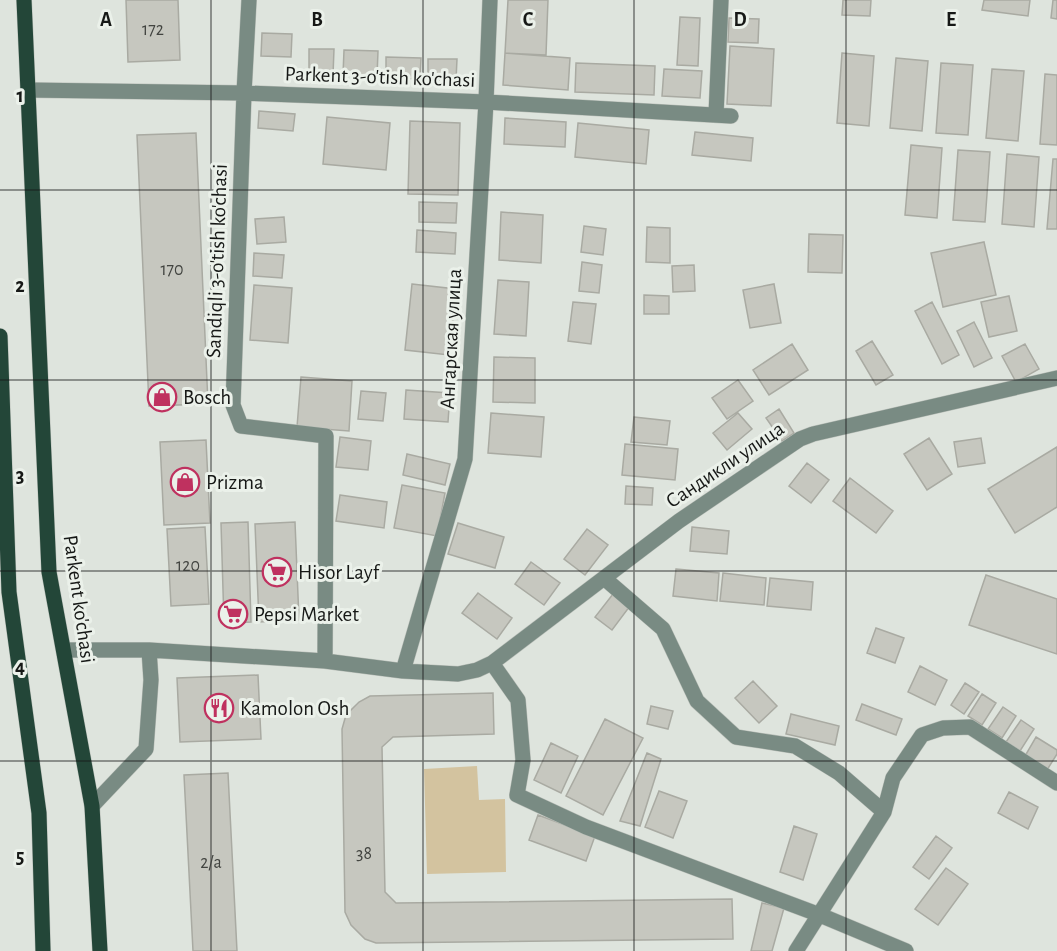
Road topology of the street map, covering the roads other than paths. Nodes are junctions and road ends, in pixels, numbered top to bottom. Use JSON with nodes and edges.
{"nodes":[{"id":1,"x":24,"y":0,"type":"edge"},
{"id":2,"x":249,"y":0,"type":"edge"},
{"id":3,"x":490,"y":0,"type":"edge"},
{"id":4,"x":721,"y":0,"type":"edge"},
{"id":5,"x":28,"y":90,"type":"junction"},
{"id":6,"x":244,"y":93,"type":"junction"},
{"id":7,"x":486,"y":102,"type":"junction"},
{"id":8,"x":0,"y":336,"type":"edge"},
{"id":9,"x":1057,"y":378,"type":"edge"},
{"id":10,"x":604,"y":578,"type":"junction"},
{"id":11,"x":64,"y":650,"type":"junction"},
{"id":12,"x":149,"y":650,"type":"junction"},
{"id":13,"x":325,"y":661,"type":"junction"},
{"id":14,"x":492,"y":663,"type":"junction"},
{"id":15,"x":403,"y":671,"type":"junction"},
{"id":16,"x":1057,"y":783,"type":"edge"},
{"id":17,"x":92,"y":806,"type":"junction"},
{"id":18,"x":884,"y":812,"type":"junction"},
{"id":19,"x":820,"y":915,"type":"junction"},
{"id":20,"x":43,"y":951,"type":"edge"},
{"id":21,"x":100,"y":951,"type":"edge"},
{"id":22,"x":796,"y":951,"type":"edge"},
{"id":23,"x":906,"y":951,"type":"edge"}],
"edges":[{"from":1,"to":5,"type":"main road","name":"Parkent ko'chasi"},
{"from":2,"to":6,"type":"street","name":"Sandiqli 3-o'tish ko'chasi"},
{"from":3,"to":7,"type":"street","name":"Ангарская улица"},
{"from":4,"to":7,"type":"street","name":"Parkent 3-o'tish ko'chasi"},
{"from":5,"to":6,"type":"street","name":"Parkent 3-o'tish ko'chasi"},
{"from":5,"to":11,"type":"main road","name":"Parkent ko'chasi"},
{"from":6,"to":7,"type":"street","name":"Parkent 3-o'tish ko'chasi"},
{"from":6,"to":13,"type":"street","name":"Sandiqli 3-o'tish ko'chasi"},
{"from":7,"to":15,"type":"street","name":"Ангарская улица"},
{"from":8,"to":20,"type":"main road"},
{"from":9,"to":10,"type":"street","name":"Сандикли улица"},
{"from":10,"to":14,"type":"street","name":"Сандикли улица"},
{"from":10,"to":18,"type":"street"},
{"from":11,"to":12,"type":"street","name":"Сандикли улица"},
{"from":11,"to":17,"type":"main road","name":"Parkent ko'chasi"},
{"from":12,"to":13,"type":"street","name":"Сандикли улица"},
{"from":12,"to":17,"type":"street"},
{"from":13,"to":15,"type":"street","name":"Сандикли улица"},
{"from":14,"to":15,"type":"street","name":"Сандикли улица"},
{"from":14,"to":19,"type":"street"},
{"from":16,"to":18,"type":"street"},
{"from":17,"to":21,"type":"main road","name":"Parkent ko'chasi"},
{"from":18,"to":19,"type":"street"},
{"from":19,"to":22,"type":"street"},
{"from":19,"to":23,"type":"street"}]}
